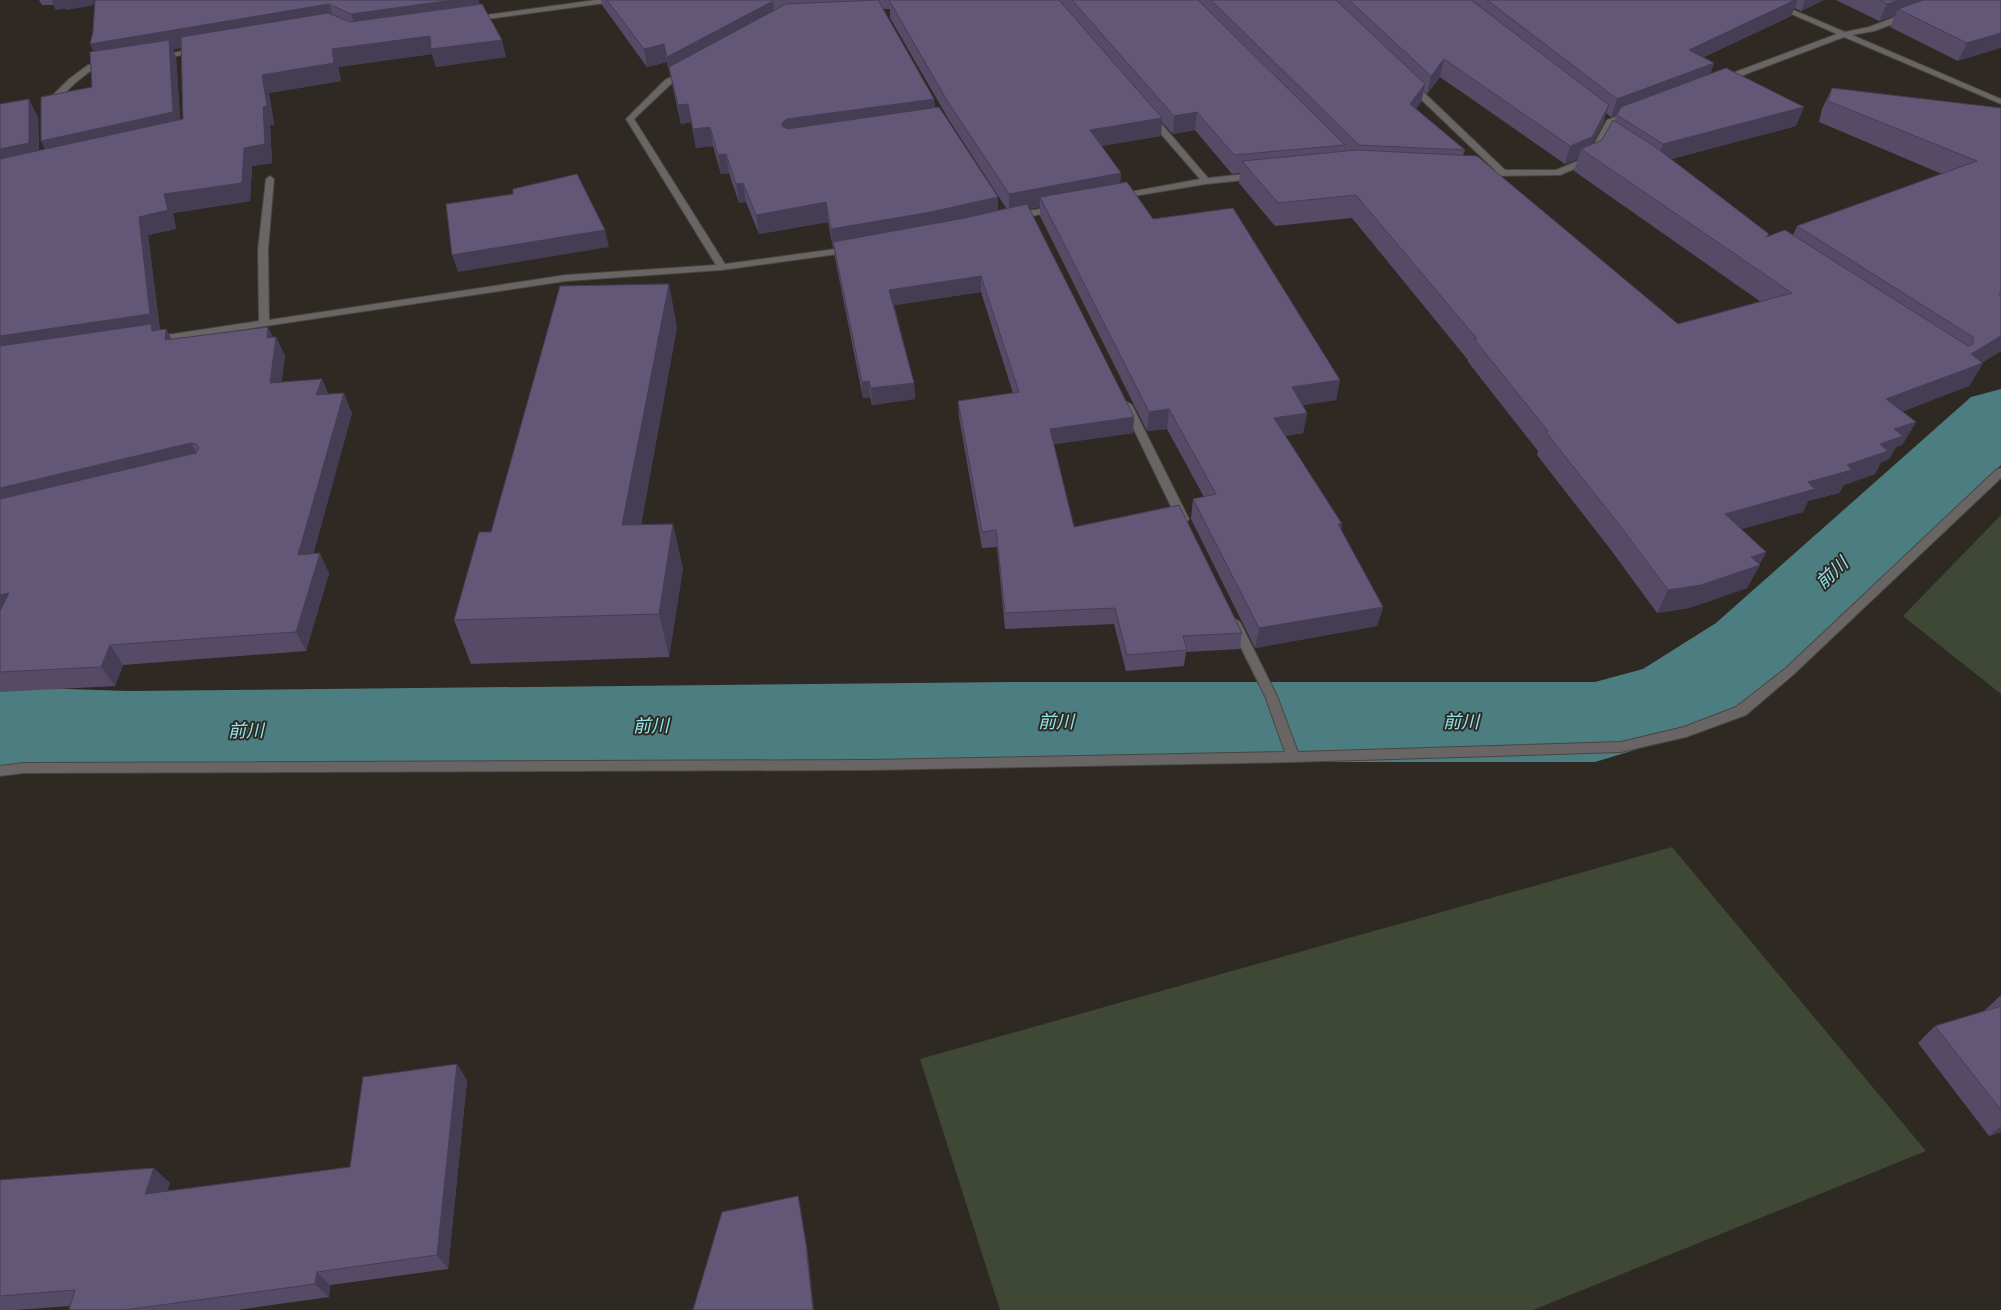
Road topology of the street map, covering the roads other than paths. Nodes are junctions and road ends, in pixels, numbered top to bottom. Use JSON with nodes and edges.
{"nodes":[{"id":1,"x":538,"y":0,"type":"edge"},
{"id":2,"x":614,"y":0,"type":"edge"},
{"id":3,"x":1764,"y":0,"type":"edge"},
{"id":4,"x":542,"y":8,"type":"junction"},
{"id":5,"x":1916,"y":13,"type":"edge"},
{"id":6,"x":464,"y":20,"type":"edge"},
{"id":7,"x":1842,"y":35,"type":"junction"},
{"id":8,"x":201,"y":50,"type":"edge"},
{"id":9,"x":146,"y":58,"type":"edge"},
{"id":10,"x":119,"y":63,"type":"edge"},
{"id":11,"x":693,"y":68,"type":"edge"},
{"id":12,"x":1405,"y":80,"type":"edge"},
{"id":13,"x":1715,"y":82,"type":"edge"},
{"id":14,"x":2001,"y":102,"type":"edge"},
{"id":15,"x":44,"y":109,"type":"edge"},
{"id":16,"x":1644,"y":109,"type":"edge"},
{"id":17,"x":1148,"y":113,"type":"edge"},
{"id":18,"x":1474,"y":173,"type":"edge"},
{"id":19,"x":1503,"y":173,"type":"junction"},
{"id":20,"x":1265,"y":175,"type":"edge"},
{"id":21,"x":270,"y":180,"type":"dead end"},
{"id":22,"x":1206,"y":181,"type":"junction"},
{"id":23,"x":1109,"y":199,"type":"edge"},
{"id":24,"x":1070,"y":206,"type":"edge"},
{"id":25,"x":1006,"y":218,"type":"edge"},
{"id":26,"x":860,"y":248,"type":"edge"},
{"id":27,"x":722,"y":267,"type":"junction"},
{"id":28,"x":264,"y":324,"type":"junction"},
{"id":29,"x":140,"y":342,"type":"edge"},
{"id":30,"x":1120,"y":392,"type":"edge"},
{"id":31,"x":2001,"y":472,"type":"edge"},
{"id":32,"x":1187,"y":526,"type":"edge"},
{"id":33,"x":1231,"y":616,"type":"edge"},
{"id":34,"x":1292,"y":756,"type":"junction"},
{"id":35,"x":0,"y":771,"type":"edge"}],
"edges":[{"from":1,"to":4,"type":"street"},
{"from":2,"to":4,"type":"street"},
{"from":3,"to":7,"type":"street"},
{"from":4,"to":6,"type":"street"},
{"from":5,"to":7,"type":"street"},
{"from":7,"to":13,"type":"street"},
{"from":7,"to":14,"type":"street"},
{"from":8,"to":9,"type":"street"},
{"from":10,"to":15,"type":"street"},
{"from":11,"to":27,"type":"street"},
{"from":12,"to":19,"type":"street"},
{"from":16,"to":19,"type":"street"},
{"from":17,"to":22,"type":"street"},
{"from":18,"to":19,"type":"street"},
{"from":20,"to":22,"type":"street"},
{"from":21,"to":28,"type":"street"},
{"from":22,"to":23,"type":"street"},
{"from":24,"to":25,"type":"street"},
{"from":26,"to":27,"type":"street"},
{"from":27,"to":28,"type":"street"},
{"from":28,"to":29,"type":"street"},
{"from":30,"to":32,"type":"street"},
{"from":31,"to":34,"type":"street"},
{"from":33,"to":34,"type":"street"},
{"from":34,"to":35,"type":"street"}]}
